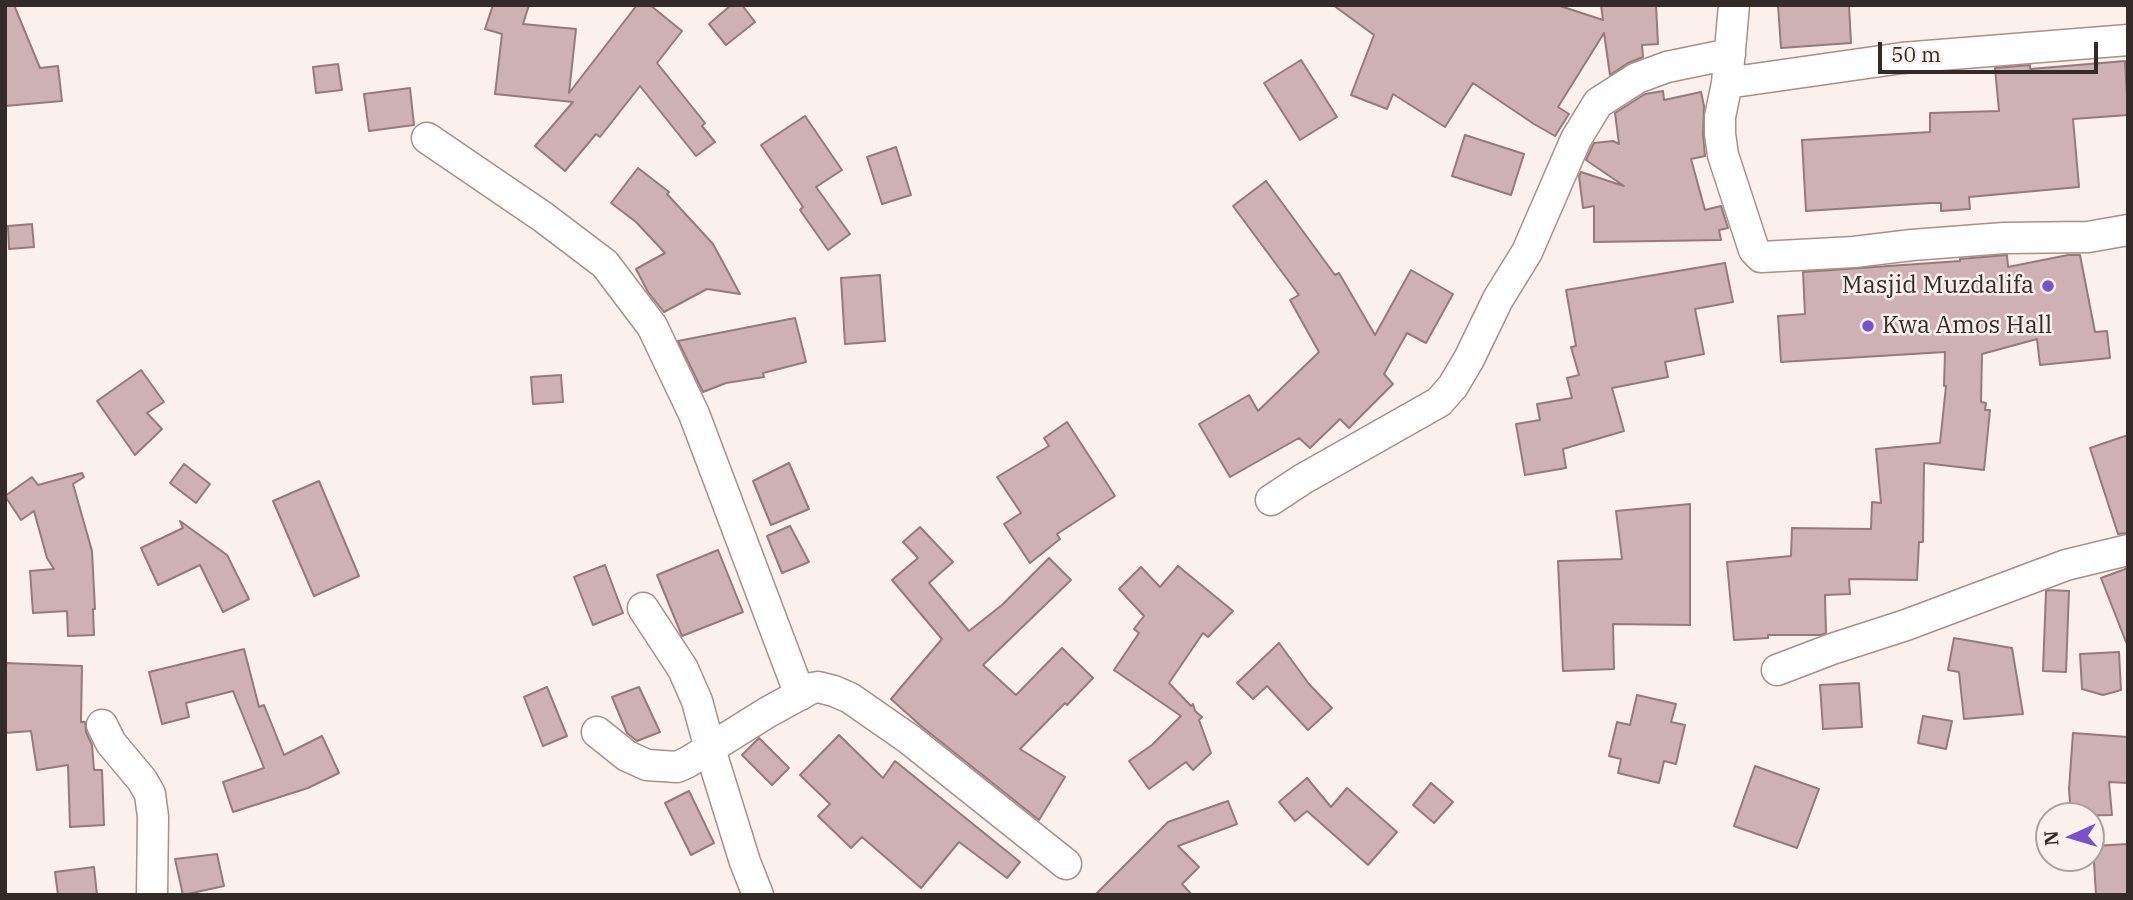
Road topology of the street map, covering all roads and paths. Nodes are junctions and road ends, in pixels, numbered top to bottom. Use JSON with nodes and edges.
{"nodes":[{"id":1,"x":1734,"y":5,"type":"edge"},
{"id":2,"x":2128,"y":40,"type":"edge"},
{"id":3,"x":1729,"y":69,"type":"junction"},
{"id":4,"x":428,"y":138,"type":"dead end"},
{"id":5,"x":2128,"y":230,"type":"edge"},
{"id":6,"x":1271,"y":500,"type":"dead end"},
{"id":7,"x":2128,"y":550,"type":"edge"},
{"id":8,"x":643,"y":608,"type":"dead end"},
{"id":9,"x":1777,"y":670,"type":"dead end"},
{"id":10,"x":800,"y":695,"type":"junction"},
{"id":11,"x":102,"y":725,"type":"dead end"},
{"id":12,"x":597,"y":732,"type":"dead end"},
{"id":13,"x":710,"y":749,"type":"junction"},
{"id":14,"x":1066,"y":864,"type":"dead end"},
{"id":15,"x":152,"y":895,"type":"edge"},
{"id":16,"x":758,"y":895,"type":"edge"}],
"edges":[{"from":1,"to":3,"type":"street"},
{"from":2,"to":3,"type":"street"},
{"from":3,"to":5,"type":"street"},
{"from":3,"to":6,"type":"street"},
{"from":4,"to":10,"type":"street"},
{"from":7,"to":9,"type":"street"},
{"from":8,"to":13,"type":"street"},
{"from":10,"to":13,"type":"street"},
{"from":10,"to":14,"type":"street"},
{"from":11,"to":15,"type":"street"},
{"from":12,"to":13,"type":"street"},
{"from":13,"to":16,"type":"street"}]}
